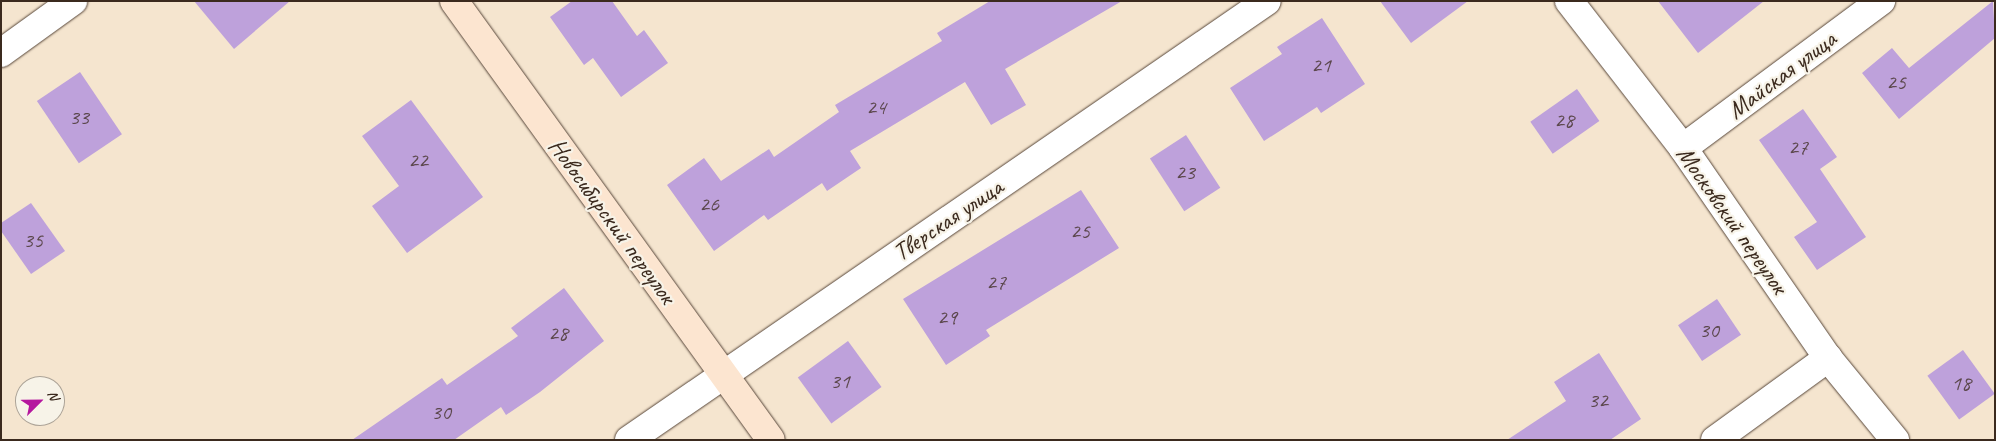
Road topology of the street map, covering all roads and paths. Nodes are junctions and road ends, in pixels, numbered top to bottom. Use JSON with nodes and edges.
{"nodes":[{"id":1,"x":73,"y":1,"type":"edge"},
{"id":2,"x":454,"y":1,"type":"edge"},
{"id":3,"x":1268,"y":1,"type":"edge"},
{"id":4,"x":1569,"y":1,"type":"edge"},
{"id":5,"x":1881,"y":1,"type":"edge"},
{"id":6,"x":1,"y":52,"type":"edge"},
{"id":7,"x":1683,"y":148,"type":"junction"},
{"id":8,"x":1828,"y":358,"type":"junction"},
{"id":9,"x":723,"y":374,"type":"junction"},
{"id":10,"x":629,"y":440,"type":"edge"},
{"id":11,"x":770,"y":440,"type":"edge"},
{"id":12,"x":1715,"y":440,"type":"edge"},
{"id":13,"x":1895,"y":440,"type":"edge"}],
"edges":[{"from":1,"to":6,"type":"street"},
{"from":2,"to":9,"type":"street","name":"Новосибирский переулок"},
{"from":3,"to":9,"type":"street","name":"Тверская улица"},
{"from":4,"to":7,"type":"street","name":"Московский переулок"},
{"from":5,"to":7,"type":"street","name":"Майская улица"},
{"from":7,"to":8,"type":"street","name":"Московский переулок"},
{"from":8,"to":12,"type":"street"},
{"from":8,"to":13,"type":"street","name":"Московский переулок"},
{"from":9,"to":10,"type":"street","name":"Тверская улица"},
{"from":9,"to":11,"type":"street","name":"Новосибирский переулок"}]}
